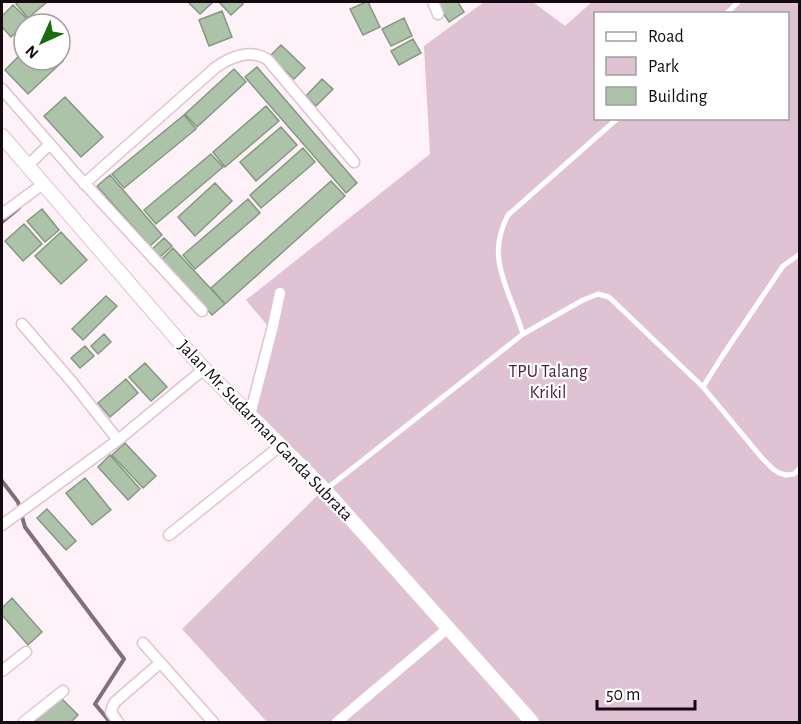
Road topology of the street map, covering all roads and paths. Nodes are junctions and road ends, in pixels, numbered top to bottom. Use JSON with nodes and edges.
{"nodes":[{"id":1,"x":433,"y":2,"type":"edge"},
{"id":2,"x":438,"y":15,"type":"dead end"},
{"id":3,"x":2,"y":89,"type":"edge"},
{"id":4,"x":616,"y":120,"type":"edge"},
{"id":5,"x":2,"y":136,"type":"edge"},
{"id":6,"x":50,"y":144,"type":"junction"},
{"id":7,"x":354,"y":162,"type":"dead end"},
{"id":8,"x":27,"y":166,"type":"junction"},
{"id":9,"x":43,"y":184,"type":"junction"},
{"id":10,"x":84,"y":184,"type":"junction"},
{"id":11,"x":2,"y":214,"type":"edge"},
{"id":12,"x":800,"y":254,"type":"edge"},
{"id":13,"x":280,"y":293,"type":"dead end"},
{"id":14,"x":202,"y":311,"type":"dead end"},
{"id":15,"x":22,"y":324,"type":"dead end"},
{"id":16,"x":523,"y":334,"type":"junction"},
{"id":17,"x":204,"y":369,"type":"junction"},
{"id":18,"x":703,"y":387,"type":"junction"},
{"id":19,"x":250,"y":415,"type":"junction"},
{"id":20,"x":118,"y":440,"type":"junction"},
{"id":21,"x":280,"y":446,"type":"junction"},
{"id":22,"x":800,"y":468,"type":"edge"},
{"id":23,"x":325,"y":490,"type":"junction"},
{"id":24,"x":5,"y":522,"type":"edge"},
{"id":25,"x":169,"y":535,"type":"dead end"},
{"id":26,"x":448,"y":628,"type":"junction"},
{"id":27,"x":144,"y":644,"type":"dead end"},
{"id":28,"x":26,"y":652,"type":"dead end"},
{"id":29,"x":160,"y":663,"type":"junction"},
{"id":30,"x":4,"y":665,"type":"edge"},
{"id":31,"x":63,"y":691,"type":"dead end"},
{"id":32,"x":24,"y":723,"type":"edge"},
{"id":33,"x":118,"y":723,"type":"edge"},
{"id":34,"x":213,"y":723,"type":"edge"},
{"id":35,"x":337,"y":723,"type":"edge"},
{"id":36,"x":532,"y":723,"type":"edge"}],
"edges":[{"from":1,"to":2,"type":"street"},
{"from":3,"to":6,"type":"street"},
{"from":4,"to":16,"type":"lane"},
{"from":5,"to":8,"type":"street","name":"Jalan Mr. Sudarman Ganda Subrata"},
{"from":6,"to":8,"type":"street"},
{"from":6,"to":10,"type":"street"},
{"from":7,"to":10,"type":"street"},
{"from":8,"to":9,"type":"street","name":"Jalan Mr. Sudarman Ganda Subrata"},
{"from":9,"to":11,"type":"street"},
{"from":9,"to":17,"type":"street","name":"Jalan Mr. Sudarman Ganda Subrata"},
{"from":10,"to":14,"type":"street"},
{"from":12,"to":18,"type":"lane"},
{"from":13,"to":19,"type":"street"},
{"from":15,"to":20,"type":"street"},
{"from":16,"to":18,"type":"lane"},
{"from":16,"to":23,"type":"lane"},
{"from":17,"to":19,"type":"street","name":"Jalan Mr. Sudarman Ganda Subrata"},
{"from":17,"to":20,"type":"street"},
{"from":18,"to":22,"type":"lane"},
{"from":19,"to":21,"type":"street","name":"Jalan Mr. Sudarman Ganda Subrata"},
{"from":20,"to":24,"type":"street"},
{"from":21,"to":23,"type":"street","name":"Jalan Mr. Sudarman Ganda Subrata"},
{"from":21,"to":25,"type":"street"},
{"from":23,"to":26,"type":"street","name":"Jalan Mr. Sudarman Ganda Subrata"},
{"from":26,"to":35,"type":"street"},
{"from":26,"to":36,"type":"street","name":"Jalan Mr. Sudarman Ganda Subrata"},
{"from":27,"to":29,"type":"street"},
{"from":28,"to":30,"type":"street"},
{"from":29,"to":33,"type":"street"},
{"from":29,"to":34,"type":"street"},
{"from":31,"to":32,"type":"street"}]}
